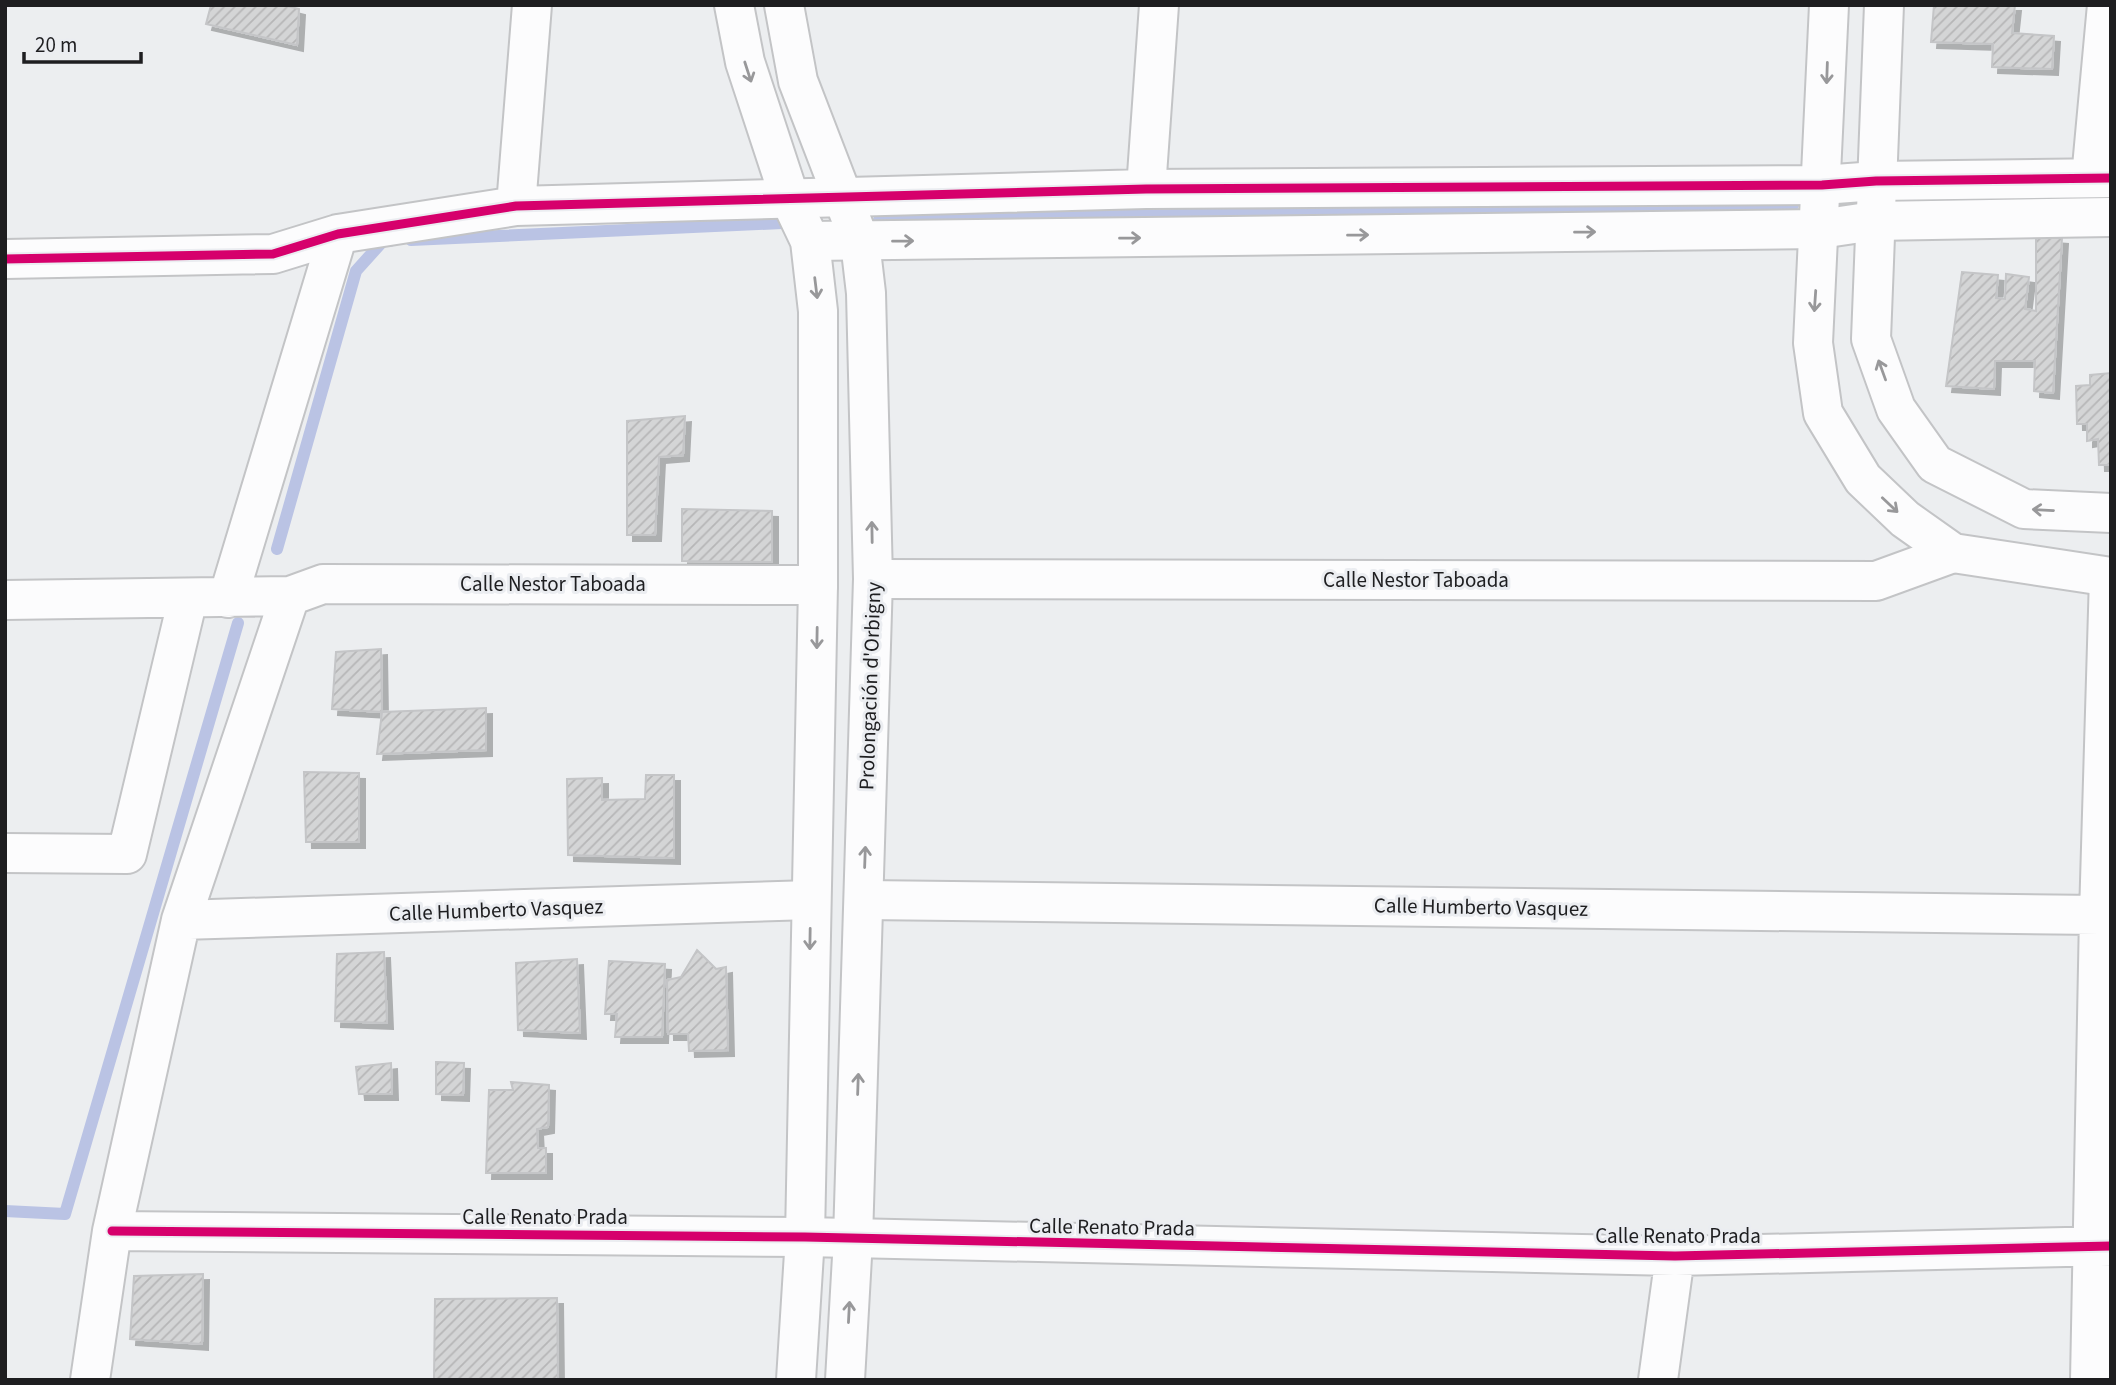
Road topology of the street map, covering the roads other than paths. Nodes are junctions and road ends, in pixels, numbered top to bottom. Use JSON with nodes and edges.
{"nodes":[{"id":1,"x":532,"y":5,"type":"edge"},
{"id":2,"x":734,"y":5,"type":"edge"},
{"id":3,"x":783,"y":5,"type":"edge"},
{"id":4,"x":1159,"y":5,"type":"edge"},
{"id":5,"x":1829,"y":5,"type":"edge"},
{"id":6,"x":1884,"y":5,"type":"edge"},
{"id":7,"x":2107,"y":5,"type":"edge"},
{"id":8,"x":2101,"y":178,"type":"edge"},
{"id":9,"x":1875,"y":181,"type":"junction"},
{"id":10,"x":1822,"y":185,"type":"junction"},
{"id":11,"x":1146,"y":189,"type":"junction"},
{"id":12,"x":790,"y":199,"type":"junction"},
{"id":13,"x":844,"y":199,"type":"junction"},
{"id":14,"x":516,"y":206,"type":"junction"},
{"id":15,"x":2111,"y":217,"type":"edge"},
{"id":16,"x":1874,"y":220,"type":"junction"},
{"id":17,"x":1820,"y":229,"type":"junction"},
{"id":18,"x":338,"y":234,"type":"junction"},
{"id":19,"x":810,"y":242,"type":"junction"},
{"id":20,"x":860,"y":242,"type":"junction"},
{"id":21,"x":5,"y":259,"type":"edge"},
{"id":22,"x":2111,"y":513,"type":"edge"},
{"id":23,"x":1953,"y":553,"type":"junction"},
{"id":24,"x":2110,"y":577,"type":"edge"},
{"id":25,"x":873,"y":579,"type":"junction"},
{"id":26,"x":818,"y":584,"type":"junction"},
{"id":27,"x":290,"y":596,"type":"junction"},
{"id":28,"x":188,"y":598,"type":"junction"},
{"id":29,"x":228,"y":598,"type":"junction"},
{"id":30,"x":5,"y":600,"type":"edge"},
{"id":31,"x":5,"y":853,"type":"edge"},
{"id":32,"x":811,"y":900,"type":"junction"},
{"id":33,"x":864,"y":900,"type":"junction"},
{"id":34,"x":2099,"y":915,"type":"junction"},
{"id":35,"x":181,"y":920,"type":"junction"},
{"id":36,"x":112,"y":1231,"type":"junction"},
{"id":37,"x":805,"y":1237,"type":"junction"},
{"id":38,"x":853,"y":1240,"type":"junction"},
{"id":39,"x":2102,"y":1246,"type":"edge"},
{"id":40,"x":1675,"y":1256,"type":"junction"},
{"id":41,"x":90,"y":1380,"type":"edge"},
{"id":42,"x":796,"y":1380,"type":"edge"},
{"id":43,"x":845,"y":1380,"type":"edge"},
{"id":44,"x":1658,"y":1380,"type":"edge"},
{"id":45,"x":2090,"y":1380,"type":"edge"}],
"edges":[{"from":1,"to":14,"type":"street"},
{"from":2,"to":12,"type":"street","one_way":true},
{"from":3,"to":13,"type":"street","name":"Prolongación d'Orbigny"},
{"from":4,"to":11,"type":"street"},
{"from":5,"to":10,"type":"street","one_way":true},
{"from":6,"to":9,"type":"street"},
{"from":7,"to":8,"type":"street"},
{"from":8,"to":9,"type":"street"},
{"from":9,"to":10,"type":"street"},
{"from":9,"to":16,"type":"street"},
{"from":10,"to":11,"type":"street"},
{"from":10,"to":17,"type":"street"},
{"from":11,"to":13,"type":"street"},
{"from":12,"to":13,"type":"street"},
{"from":12,"to":14,"type":"street"},
{"from":12,"to":19,"type":"street"},
{"from":13,"to":20,"type":"street","name":"Prolongación d'Orbigny"},
{"from":14,"to":18,"type":"street"},
{"from":15,"to":16,"type":"street"},
{"from":16,"to":17,"type":"street"},
{"from":22,"to":16,"type":"street","one_way":true},
{"from":20,"to":17,"type":"street","one_way":true},
{"from":17,"to":23,"type":"street","one_way":true},
{"from":18,"to":21,"type":"street"},
{"from":18,"to":29,"type":"street"},
{"from":19,"to":20,"type":"street"},
{"from":19,"to":26,"type":"street","one_way":true},
{"from":25,"to":20,"type":"street","name":"Prolongación d'Orbigny","one_way":true},
{"from":23,"to":24,"type":"street"},
{"from":23,"to":25,"type":"street","name":"Calle Nestor Taboada"},
{"from":24,"to":34,"type":"street"},
{"from":33,"to":25,"type":"street","name":"Prolongación d'Orbigny","one_way":true},
{"from":26,"to":27,"type":"street","name":"Calle Nestor Taboada"},
{"from":26,"to":32,"type":"street","one_way":true},
{"from":27,"to":29,"type":"street","name":"Calle Nestor Taboada"},
{"from":27,"to":35,"type":"street"},
{"from":28,"to":29,"type":"street","name":"Calle Nestor Taboada"},
{"from":28,"to":30,"type":"street","name":"Calle Nestor Taboada"},
{"from":28,"to":31,"type":"street"},
{"from":32,"to":35,"type":"street","name":"Calle Humberto Vasquez"},
{"from":32,"to":37,"type":"street","one_way":true},
{"from":33,"to":34,"type":"street","name":"Calle Humberto Vasquez"},
{"from":38,"to":33,"type":"street","name":"Prolongación d'Orbigny","one_way":true},
{"from":34,"to":39,"type":"street"},
{"from":35,"to":36,"type":"street"},
{"from":36,"to":37,"type":"street","name":"Calle Renato Prada"},
{"from":36,"to":41,"type":"street"},
{"from":37,"to":38,"type":"street","name":"Calle Renato Prada"},
{"from":37,"to":42,"type":"street"},
{"from":38,"to":40,"type":"street","name":"Calle Renato Prada"},
{"from":43,"to":38,"type":"street","name":"Prolongación d'Orbigny","one_way":true},
{"from":39,"to":40,"type":"street","name":"Calle Renato Prada"},
{"from":39,"to":45,"type":"street"},
{"from":40,"to":44,"type":"street"}]}
